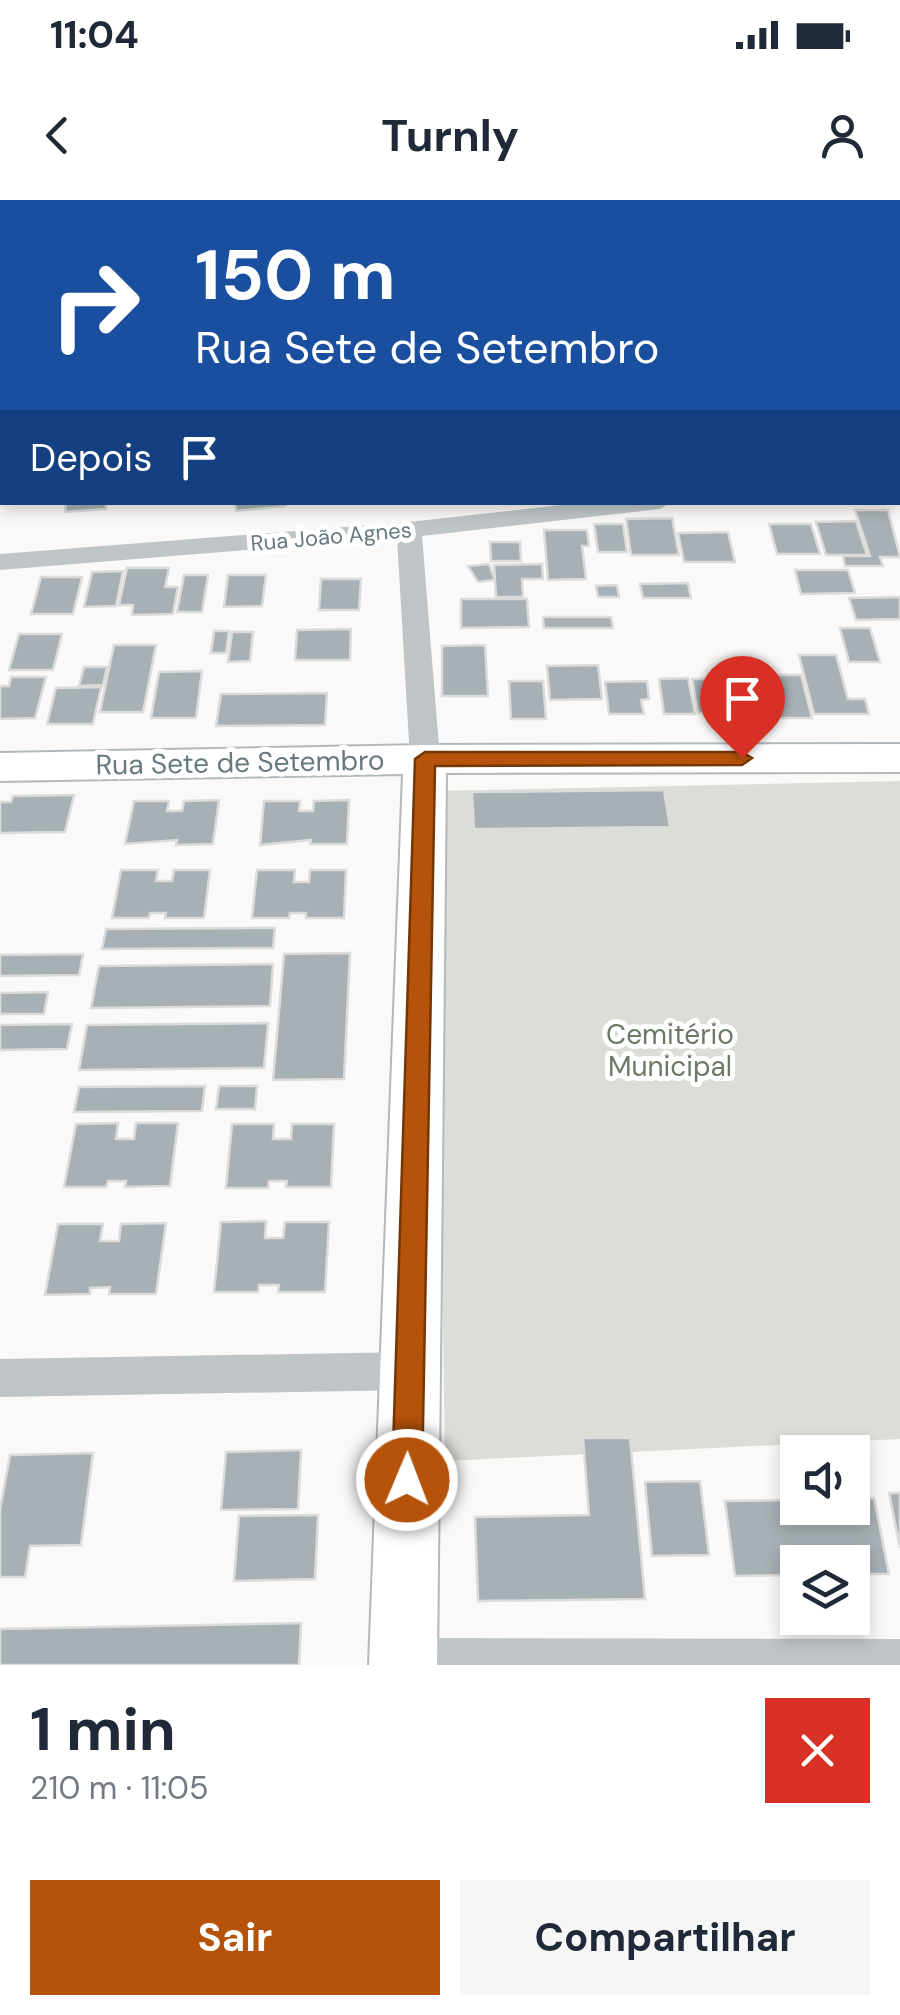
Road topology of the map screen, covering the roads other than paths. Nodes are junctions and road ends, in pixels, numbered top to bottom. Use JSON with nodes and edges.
{"nodes":[{"id":1,"x":633,"y":505,"type":"edge"},
{"id":2,"x":409,"y":530,"type":"junction"},
{"id":3,"x":0,"y":562,"type":"edge"},
{"id":4,"x":900,"y":758,"type":"edge"},
{"id":5,"x":425,"y":759,"type":"junction"},
{"id":6,"x":0,"y":766,"type":"edge"},
{"id":7,"x":409,"y":1371,"type":"junction"},
{"id":8,"x":0,"y":1378,"type":"edge"},
{"id":9,"x":900,"y":1662,"type":"edge"},
{"id":10,"x":403,"y":1663,"type":"edge"}],
"edges":[{"from":1,"to":2,"type":"street","name":"Rua João Agnes"},
{"from":2,"to":3,"type":"street","name":"Rua João Agnes"},
{"from":2,"to":5,"type":"street"},
{"from":4,"to":5,"type":"street","name":"Rua Sete de Setembro"},
{"from":5,"to":6,"type":"street","name":"Rua Sete de Setembro"},
{"from":5,"to":7,"type":"street"},
{"from":7,"to":8,"type":"street"},
{"from":7,"to":10,"type":"street"},
{"from":9,"to":10,"type":"street"}]}
